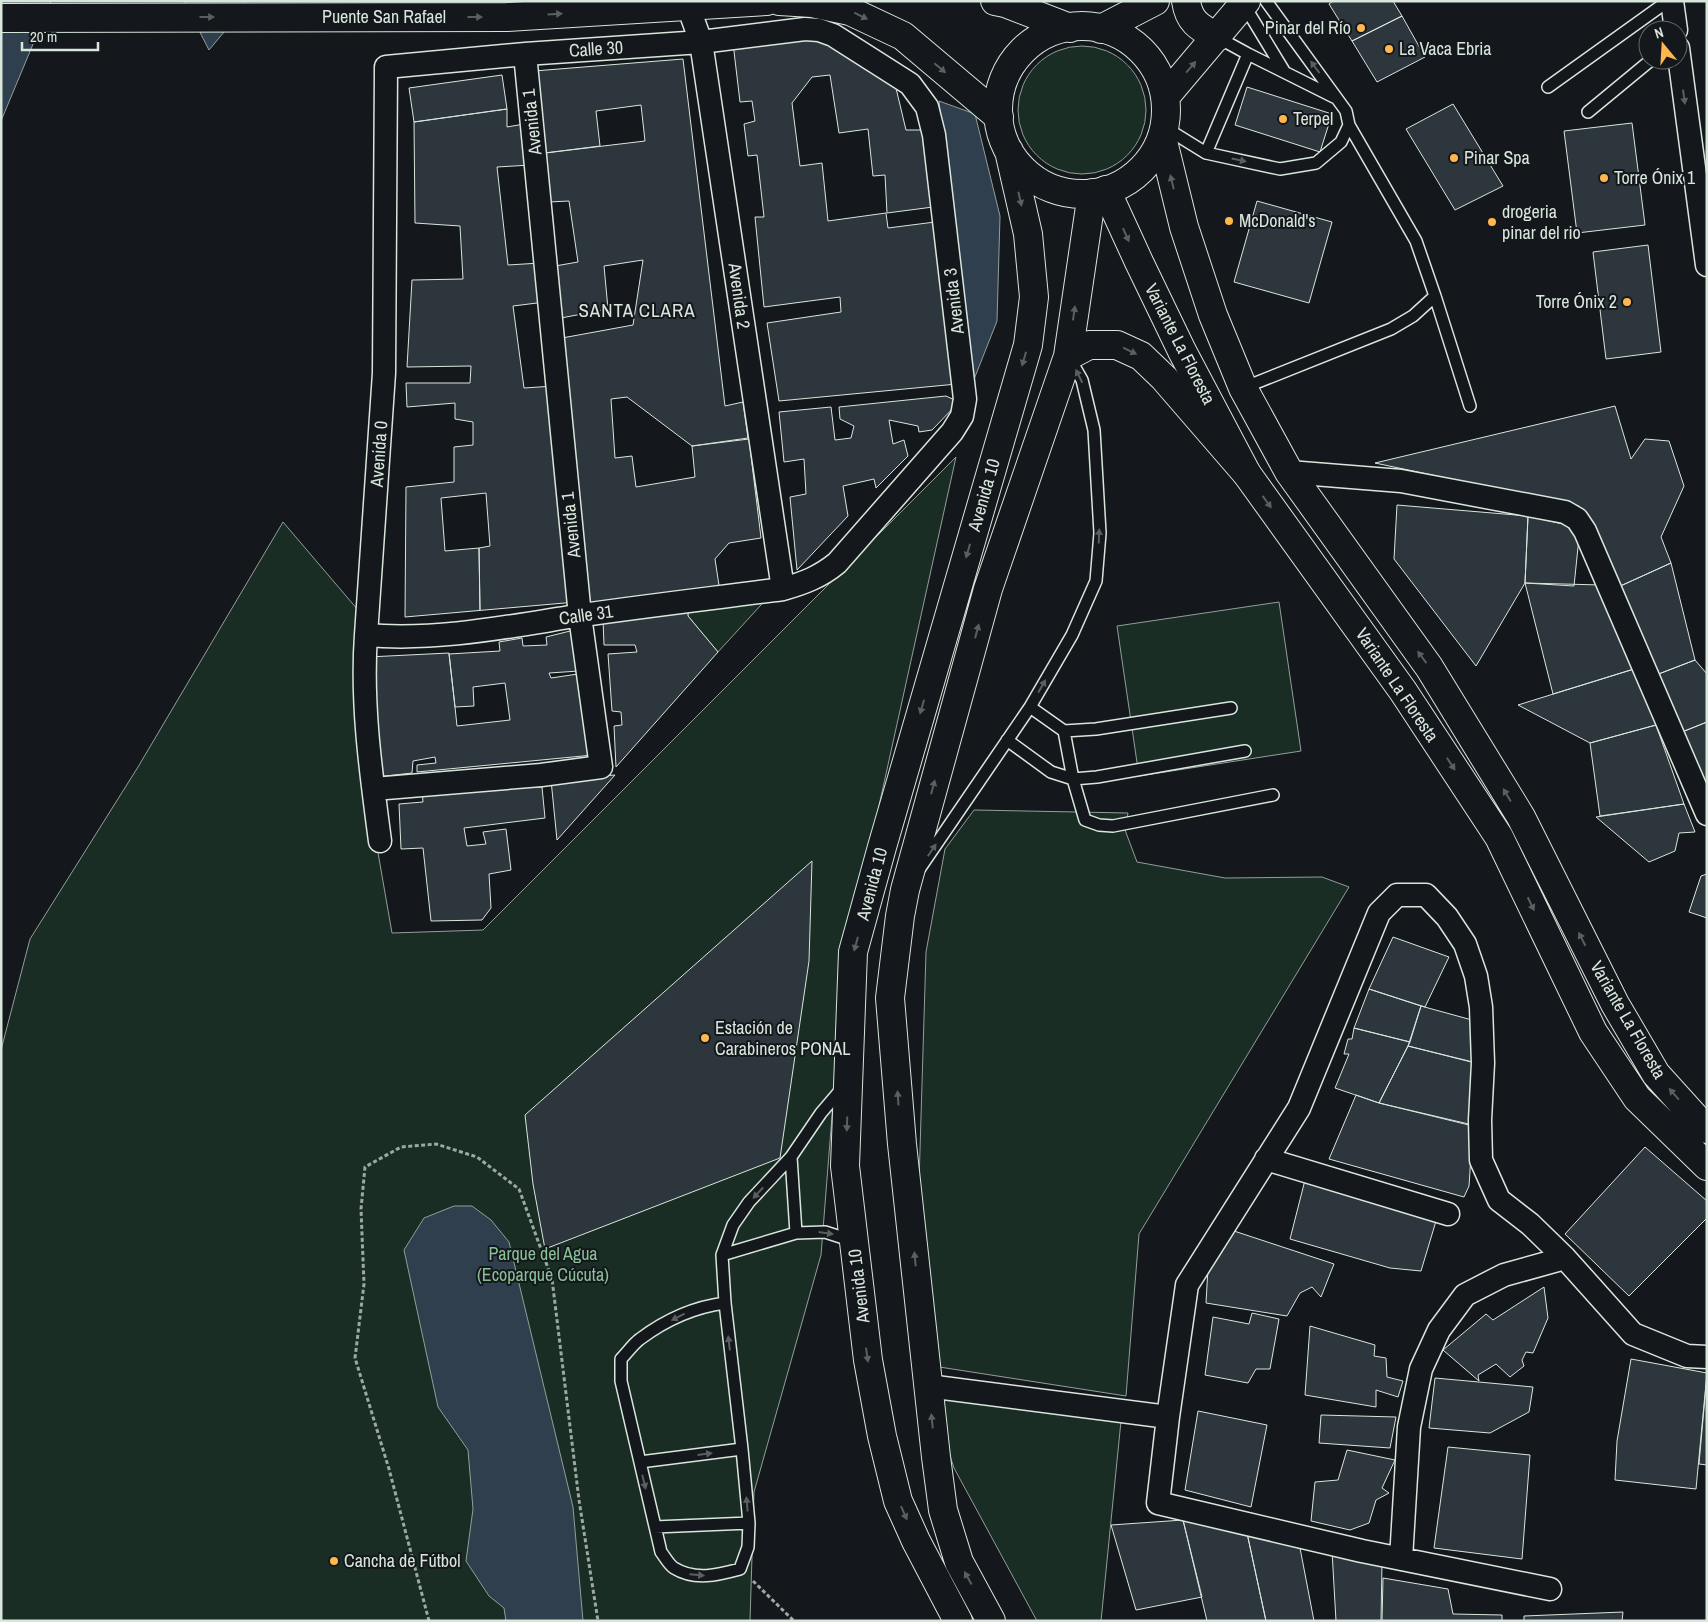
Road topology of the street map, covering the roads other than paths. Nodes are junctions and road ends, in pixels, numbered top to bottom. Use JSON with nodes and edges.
{"nodes":[{"id":1,"x":767,"y":1,"type":"edge"},
{"id":2,"x":779,"y":1,"type":"edge"},
{"id":3,"x":995,"y":1,"type":"edge"},
{"id":4,"x":1155,"y":1,"type":"edge"},
{"id":5,"x":1186,"y":1,"type":"edge"},
{"id":6,"x":1668,"y":1,"type":"edge"},
{"id":7,"x":1672,"y":1,"type":"edge"},
{"id":8,"x":1252,"y":2,"type":"edge"},
{"id":9,"x":688,"y":6,"type":"junction"},
{"id":10,"x":1,"y":18,"type":"edge"},
{"id":11,"x":1675,"y":20,"type":"edge"},
{"id":12,"x":1070,"y":28,"type":"junction"},
{"id":13,"x":805,"y":29,"type":"joint"},
{"id":14,"x":1101,"y":29,"type":"junction"},
{"id":15,"x":1217,"y":37,"type":"junction"},
{"id":16,"x":702,"y":42,"type":"junction"},
{"id":17,"x":525,"y":54,"type":"junction"},
{"id":18,"x":1248,"y":54,"type":"junction"},
{"id":19,"x":386,"y":67,"type":"joint"},
{"id":20,"x":1639,"y":70,"type":"edge"},
{"id":21,"x":1681,"y":70,"type":"edge"},
{"id":22,"x":1284,"y":72,"type":"junction"},
{"id":23,"x":1548,"y":87,"type":"dead end"},
{"id":24,"x":1165,"y":97,"type":"junction"},
{"id":25,"x":1338,"y":99,"type":"junction"},
{"id":26,"x":1588,"y":112,"type":"dead end"},
{"id":27,"x":999,"y":117,"type":"junction"},
{"id":28,"x":1348,"y":125,"type":"junction"},
{"id":29,"x":1163,"y":132,"type":"junction"},
{"id":30,"x":1009,"y":151,"type":"junction"},
{"id":31,"x":1206,"y":153,"type":"junction"},
{"id":32,"x":1099,"y":192,"type":"junction"},
{"id":33,"x":1707,"y":265,"type":"edge"},
{"id":34,"x":1435,"y":296,"type":"junction"},
{"id":35,"x":1068,"y":356,"type":"junction"},
{"id":36,"x":1243,"y":388,"type":"junction"},
{"id":37,"x":1470,"y":406,"type":"dead end"},
{"id":38,"x":1289,"y":472,"type":"junction"},
{"id":39,"x":1247,"y":474,"type":"junction"},
{"id":40,"x":806,"y":583,"type":"joint"},
{"id":41,"x":783,"y":589,"type":"junction"},
{"id":42,"x":580,"y":616,"type":"junction"},
{"id":43,"x":366,"y":635,"type":"junction"},
{"id":44,"x":1030,"y":707,"type":"junction"},
{"id":45,"x":1231,"y":708,"type":"dead end"},
{"id":46,"x":1064,"y":730,"type":"junction"},
{"id":47,"x":1007,"y":740,"type":"junction"},
{"id":48,"x":1245,"y":751,"type":"dead end"},
{"id":49,"x":1073,"y":779,"type":"junction"},
{"id":50,"x":374,"y":789,"type":"junction"},
{"id":51,"x":1273,"y":795,"type":"dead end"},
{"id":52,"x":1707,"y":814,"type":"edge"},
{"id":53,"x":380,"y":840,"type":"dead end"},
{"id":54,"x":905,"y":890,"type":"junction"},
{"id":55,"x":848,"y":1081,"type":"junction"},
{"id":56,"x":1707,"y":1129,"type":"edge"},
{"id":57,"x":791,"y":1157,"type":"junction"},
{"id":58,"x":1266,"y":1159,"type":"junction"},
{"id":59,"x":1707,"y":1166,"type":"edge"},
{"id":60,"x":1448,"y":1214,"type":"dead end"},
{"id":61,"x":796,"y":1233,"type":"junction"},
{"id":62,"x":854,"y":1241,"type":"junction"},
{"id":63,"x":722,"y":1254,"type":"junction"},
{"id":64,"x":1565,"y":1258,"type":"junction"},
{"id":65,"x":724,"y":1303,"type":"junction"},
{"id":66,"x":1707,"y":1357,"type":"edge"},
{"id":67,"x":928,"y":1386,"type":"junction"},
{"id":68,"x":1168,"y":1417,"type":"junction"},
{"id":69,"x":742,"y":1449,"type":"junction"},
{"id":70,"x":640,"y":1462,"type":"junction"},
{"id":71,"x":749,"y":1523,"type":"junction"},
{"id":72,"x":655,"y":1527,"type":"junction"},
{"id":73,"x":1401,"y":1559,"type":"junction"},
{"id":74,"x":1550,"y":1589,"type":"dead end"},
{"id":75,"x":958,"y":1621,"type":"edge"},
{"id":76,"x":991,"y":1621,"type":"edge"}],
"edges":[{"from":1,"to":9,"type":"main road","name":"Puente San Rafael"},
{"from":2,"to":27,"type":"main road","one_way":true},
{"from":3,"to":12,"type":"main road"},
{"from":4,"to":14,"type":"main road"},
{"from":5,"to":15,"type":"main road"},
{"from":6,"to":23,"type":"lane"},
{"from":7,"to":11,"type":"street"},
{"from":8,"to":15,"type":"main road"},
{"from":8,"to":22,"type":"lane"},
{"from":25,"to":8,"type":"lane","one_way":true},
{"from":10,"to":9,"type":"main road","name":"Puente San Rafael","one_way":true},
{"from":9,"to":16,"type":"street","name":"Avenida 2"},
{"from":12,"to":14,"type":"main road"},
{"from":12,"to":27,"type":"main road"},
{"from":13,"to":16,"type":"street","name":"Calle 30"},
{"from":13,"to":40,"type":"street","name":"Avenida 3"},
{"from":14,"to":24,"type":"main road"},
{"from":15,"to":18,"type":"lane"},
{"from":24,"to":15,"type":"main road","one_way":true},
{"from":16,"to":17,"type":"street","name":"Calle 30"},
{"from":16,"to":41,"type":"street","name":"Avenida 2"},
{"from":17,"to":19,"type":"street","name":"Calle 30"},
{"from":17,"to":42,"type":"street","name":"Avenida 1"},
{"from":18,"to":22,"type":"lane"},
{"from":18,"to":31,"type":"lane"},
{"from":19,"to":43,"type":"street","name":"Avenida 0"},
{"from":20,"to":26,"type":"lane"},
{"from":21,"to":33,"type":"street","one_way":true},
{"from":22,"to":25,"type":"lane"},
{"from":24,"to":29,"type":"main road"},
{"from":25,"to":28,"type":"lane"},
{"from":27,"to":30,"type":"main road"},
{"from":31,"to":28,"type":"lane","one_way":true},
{"from":28,"to":34,"type":"lane"},
{"from":29,"to":31,"type":"lane"},
{"from":29,"to":32,"type":"main road"},
{"from":36,"to":29,"type":"main road","name":"Variante La Floresta","one_way":true},
{"from":30,"to":32,"type":"main road"},
{"from":30,"to":55,"type":"main road","name":"Avenida 10","one_way":true},
{"from":35,"to":32,"type":"main road","name":"Avenida 10","one_way":true},
{"from":32,"to":39,"type":"main road","name":"Variante La Floresta","one_way":true},
{"from":34,"to":36,"type":"lane"},
{"from":34,"to":37,"type":"lane"},
{"from":35,"to":39,"type":"main road","one_way":true},
{"from":44,"to":35,"type":"lane","one_way":true},
{"from":54,"to":35,"type":"main road","name":"Avenida 10","one_way":true},
{"from":36,"to":38,"type":"main road","name":"Variante La Floresta"},
{"from":38,"to":52,"type":"street"},
{"from":56,"to":38,"type":"main road","name":"Variante La Floresta","one_way":true},
{"from":39,"to":59,"type":"main road","name":"Variante La Floresta","one_way":true},
{"from":40,"to":41,"type":"street","name":"Calle 31"},
{"from":41,"to":42,"type":"street","name":"Calle 31"},
{"from":42,"to":43,"type":"street","name":"Calle 31"},
{"from":42,"to":50,"type":"street","name":"Avenida 1"},
{"from":43,"to":50,"type":"street","name":"Avenida 0"},
{"from":44,"to":46,"type":"lane"},
{"from":44,"to":47,"type":"lane"},
{"from":45,"to":46,"type":"lane"},
{"from":46,"to":49,"type":"lane"},
{"from":47,"to":49,"type":"lane"},
{"from":54,"to":47,"type":"lane","one_way":true},
{"from":48,"to":49,"type":"lane"},
{"from":49,"to":51,"type":"lane"},
{"from":50,"to":53,"type":"street","name":"Avenida 0"},
{"from":67,"to":54,"type":"main road","name":"Avenida 10","one_way":true},
{"from":55,"to":57,"type":"lane"},
{"from":55,"to":62,"type":"main road","name":"Avenida 10","one_way":true},
{"from":57,"to":61,"type":"lane"},
{"from":57,"to":63,"type":"lane","one_way":true},
{"from":58,"to":60,"type":"street"},
{"from":58,"to":64,"type":"street"},
{"from":58,"to":68,"type":"street"},
{"from":61,"to":62,"type":"lane","one_way":true},
{"from":61,"to":63,"type":"lane"},
{"from":62,"to":75,"type":"main road","name":"Avenida 10","one_way":true},
{"from":63,"to":65,"type":"lane"},
{"from":64,"to":66,"type":"street"},
{"from":64,"to":73,"type":"street"},
{"from":69,"to":65,"type":"lane","one_way":true},
{"from":65,"to":70,"type":"lane","one_way":true},
{"from":67,"to":68,"type":"street"},
{"from":76,"to":67,"type":"main road","name":"Avenida 10","one_way":true},
{"from":68,"to":73,"type":"street"},
{"from":70,"to":69,"type":"lane","one_way":true},
{"from":71,"to":69,"type":"lane","one_way":true},
{"from":70,"to":72,"type":"lane","one_way":true},
{"from":71,"to":72,"type":"lane"},
{"from":72,"to":71,"type":"lane","one_way":true},
{"from":73,"to":74,"type":"street"}]}
